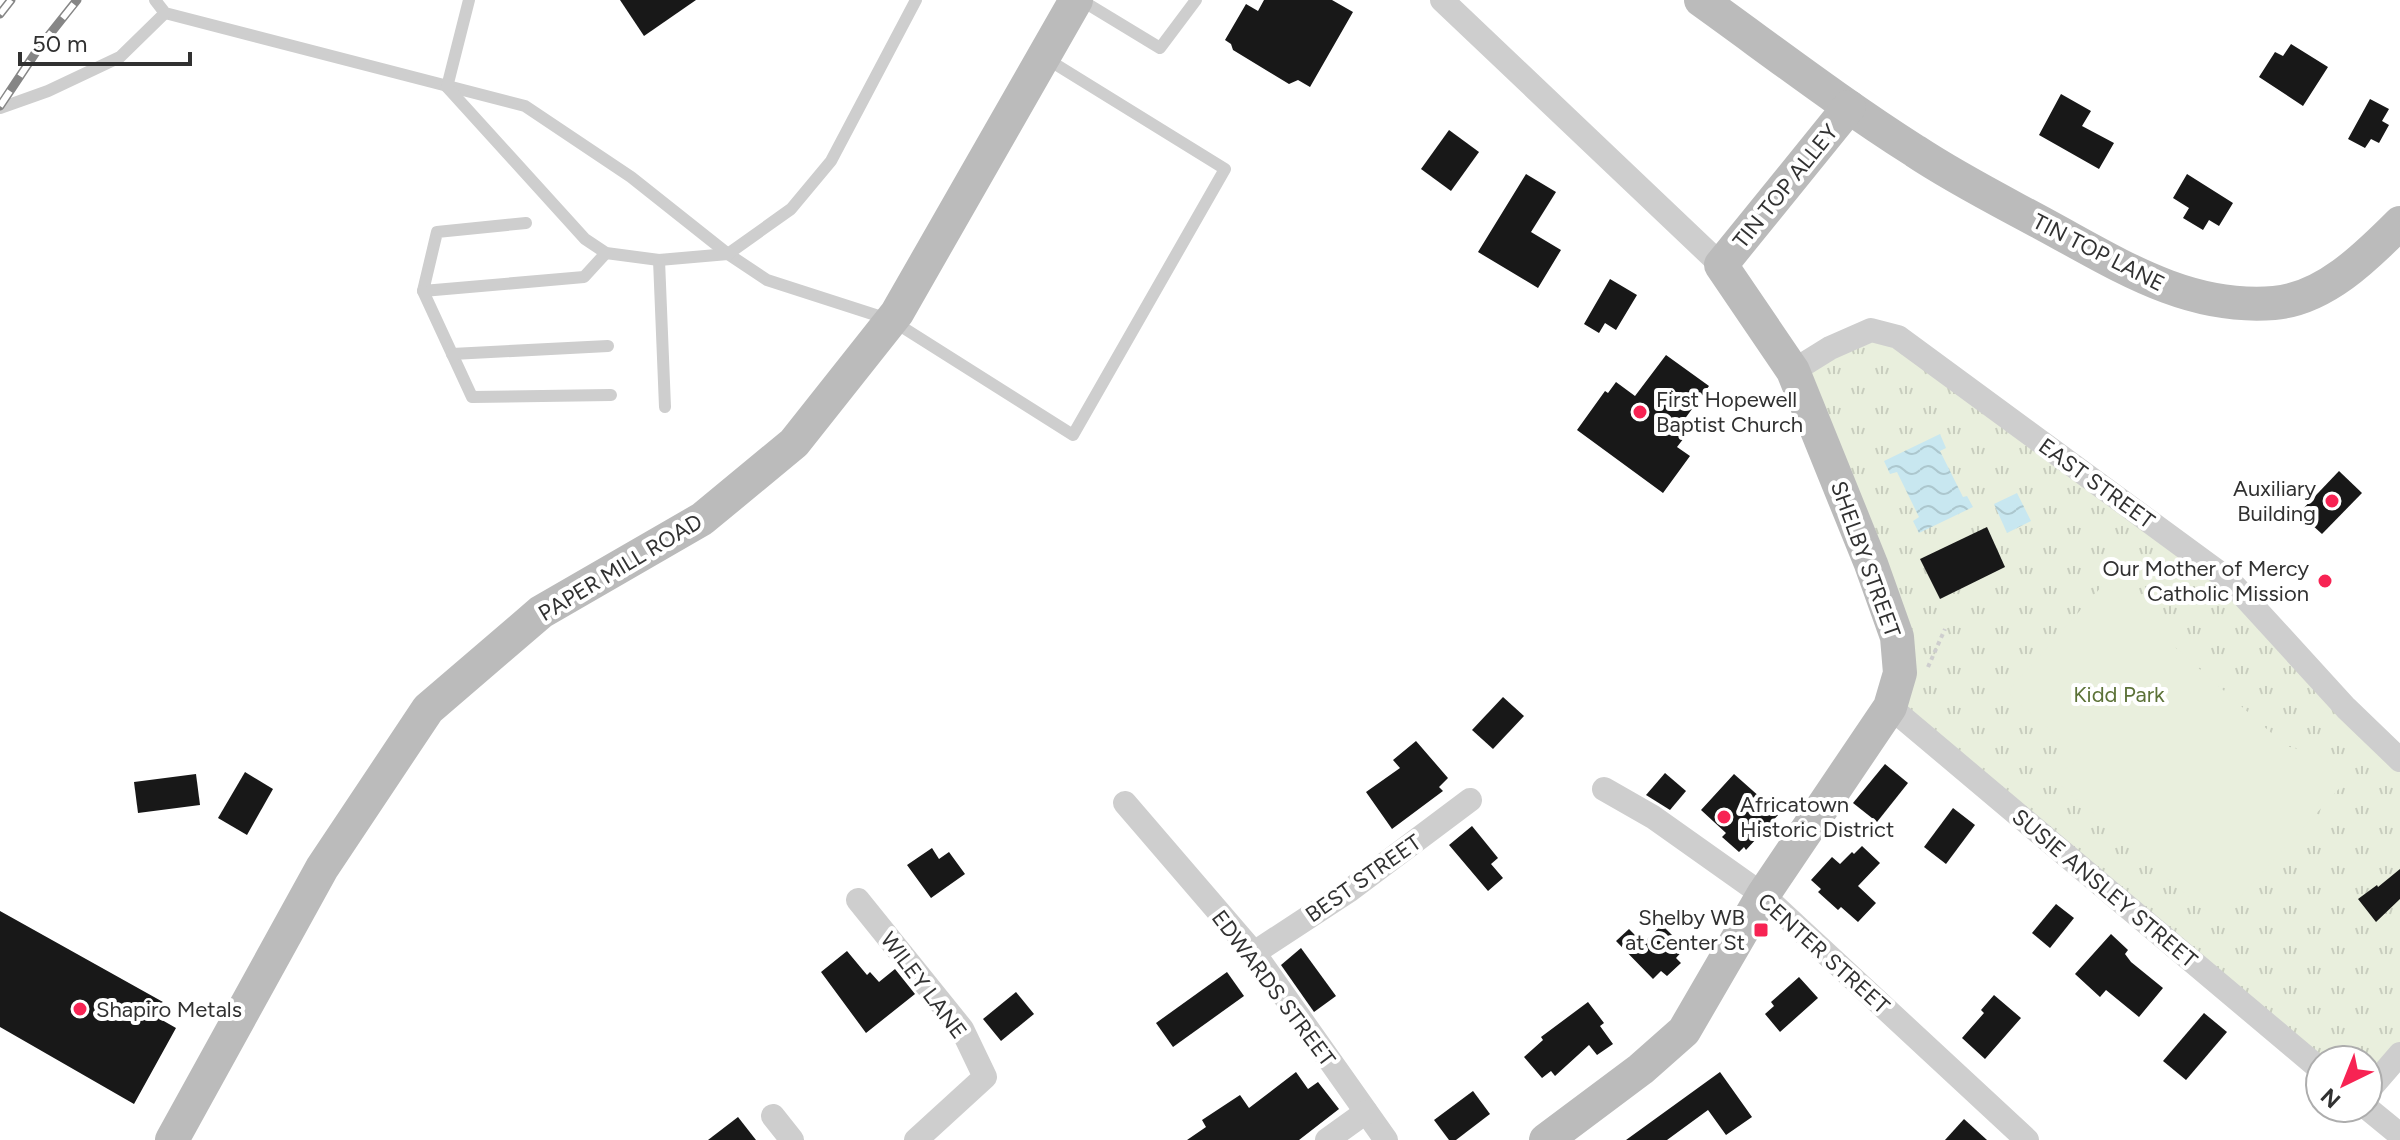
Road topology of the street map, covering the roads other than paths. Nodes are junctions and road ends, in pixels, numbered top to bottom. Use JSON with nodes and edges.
{"nodes":[{"id":1,"x":155,"y":0,"type":"edge"},
{"id":2,"x":469,"y":0,"type":"edge"},
{"id":3,"x":916,"y":0,"type":"edge"},
{"id":4,"x":1079,"y":0,"type":"edge"},
{"id":5,"x":1196,"y":0,"type":"edge"},
{"id":6,"x":1442,"y":0,"type":"edge"},
{"id":7,"x":1701,"y":0,"type":"edge"},
{"id":8,"x":165,"y":13,"type":"junction"},
{"id":9,"x":1043,"y":57,"type":"junction"},
{"id":10,"x":447,"y":87,"type":"junction"},
{"id":11,"x":1849,"y":107,"type":"junction"},
{"id":12,"x":0,"y":108,"type":"edge"},
{"id":13,"x":526,"y":223,"type":"dead end"},
{"id":14,"x":2400,"y":223,"type":"edge"},
{"id":15,"x":606,"y":253,"type":"junction"},
{"id":16,"x":728,"y":254,"type":"junction"},
{"id":17,"x":659,"y":260,"type":"junction"},
{"id":18,"x":1721,"y":265,"type":"junction"},
{"id":19,"x":423,"y":291,"type":"junction"},
{"id":20,"x":891,"y":320,"type":"junction"},
{"id":21,"x":608,"y":346,"type":"dead end"},
{"id":22,"x":452,"y":354,"type":"junction"},
{"id":23,"x":1793,"y":371,"type":"junction"},
{"id":24,"x":611,"y":395,"type":"dead end"},
{"id":25,"x":665,"y":407,"type":"dead end"},
{"id":26,"x":1890,"y":707,"type":"junction"},
{"id":27,"x":2400,"y":760,"type":"edge"},
{"id":28,"x":1604,"y":789,"type":"dead end"},
{"id":29,"x":1470,"y":800,"type":"dead end"},
{"id":30,"x":1125,"y":803,"type":"dead end"},
{"id":31,"x":1763,"y":895,"type":"junction"},
{"id":32,"x":858,"y":900,"type":"dead end"},
{"id":33,"x":1254,"y":953,"type":"junction"},
{"id":34,"x":2400,"y":1054,"type":"edge"},
{"id":35,"x":2304,"y":1056,"type":"edge"},
{"id":36,"x":2384,"y":1072,"type":"edge"},
{"id":37,"x":1366,"y":1112,"type":"junction"},
{"id":38,"x":773,"y":1116,"type":"dead end"},
{"id":39,"x":2384,"y":1122,"type":"edge"},
{"id":40,"x":2400,"y":1135,"type":"edge"},
{"id":41,"x":172,"y":1140,"type":"edge"},
{"id":42,"x":792,"y":1140,"type":"edge"},
{"id":43,"x":916,"y":1140,"type":"edge"},
{"id":44,"x":1327,"y":1140,"type":"edge"},
{"id":45,"x":1386,"y":1140,"type":"edge"},
{"id":46,"x":1546,"y":1140,"type":"edge"},
{"id":47,"x":2027,"y":1140,"type":"edge"}],
"edges":[{"from":1,"to":8,"type":"lane"},
{"from":2,"to":10,"type":"lane"},
{"from":3,"to":16,"type":"lane"},
{"from":4,"to":5,"type":"lane"},
{"from":4,"to":9,"type":"street","name":"PAPER MILL ROAD"},
{"from":6,"to":18,"type":"street","name":"SHELBY STREET"},
{"from":7,"to":11,"type":"street","name":"TIN TOP LANE"},
{"from":8,"to":10,"type":"lane"},
{"from":8,"to":12,"type":"lane"},
{"from":9,"to":20,"type":"street","name":"PAPER MILL ROAD"},
{"from":9,"to":20,"type":"lane"},
{"from":10,"to":15,"type":"lane"},
{"from":10,"to":16,"type":"lane"},
{"from":11,"to":14,"type":"street","name":"TIN TOP LANE"},
{"from":11,"to":18,"type":"street","name":"TIN TOP ALLEY"},
{"from":13,"to":19,"type":"lane"},
{"from":15,"to":17,"type":"lane"},
{"from":15,"to":19,"type":"lane"},
{"from":16,"to":17,"type":"lane"},
{"from":16,"to":20,"type":"lane"},
{"from":17,"to":25,"type":"lane"},
{"from":18,"to":23,"type":"street","name":"SHELBY STREET"},
{"from":19,"to":22,"type":"lane"},
{"from":20,"to":41,"type":"street","name":"PAPER MILL ROAD"},
{"from":21,"to":22,"type":"lane"},
{"from":22,"to":24,"type":"lane"},
{"from":23,"to":26,"type":"street","name":"SHELBY STREET"},
{"from":23,"to":27,"type":"street","name":"EAST STREET"},
{"from":26,"to":31,"type":"street","name":"SHELBY STREET"},
{"from":26,"to":35,"type":"street","name":"SUSIE ANSLEY STREET"},
{"from":28,"to":31,"type":"street","name":"CENTER STREET"},
{"from":29,"to":33,"type":"street","name":"BEST STREET"},
{"from":30,"to":33,"type":"street","name":"EDWARDS STREET"},
{"from":31,"to":46,"type":"street","name":"SHELBY STREET"},
{"from":31,"to":47,"type":"street","name":"CENTER STREET"},
{"from":32,"to":43,"type":"street","name":"WILEY LANE"},
{"from":33,"to":37,"type":"street","name":"EDWARDS STREET"},
{"from":34,"to":36,"type":"street"},
{"from":37,"to":44,"type":"street"},
{"from":37,"to":45,"type":"street","name":"EDWARDS STREET"},
{"from":38,"to":42,"type":"street"},
{"from":39,"to":40,"type":"street"}]}
